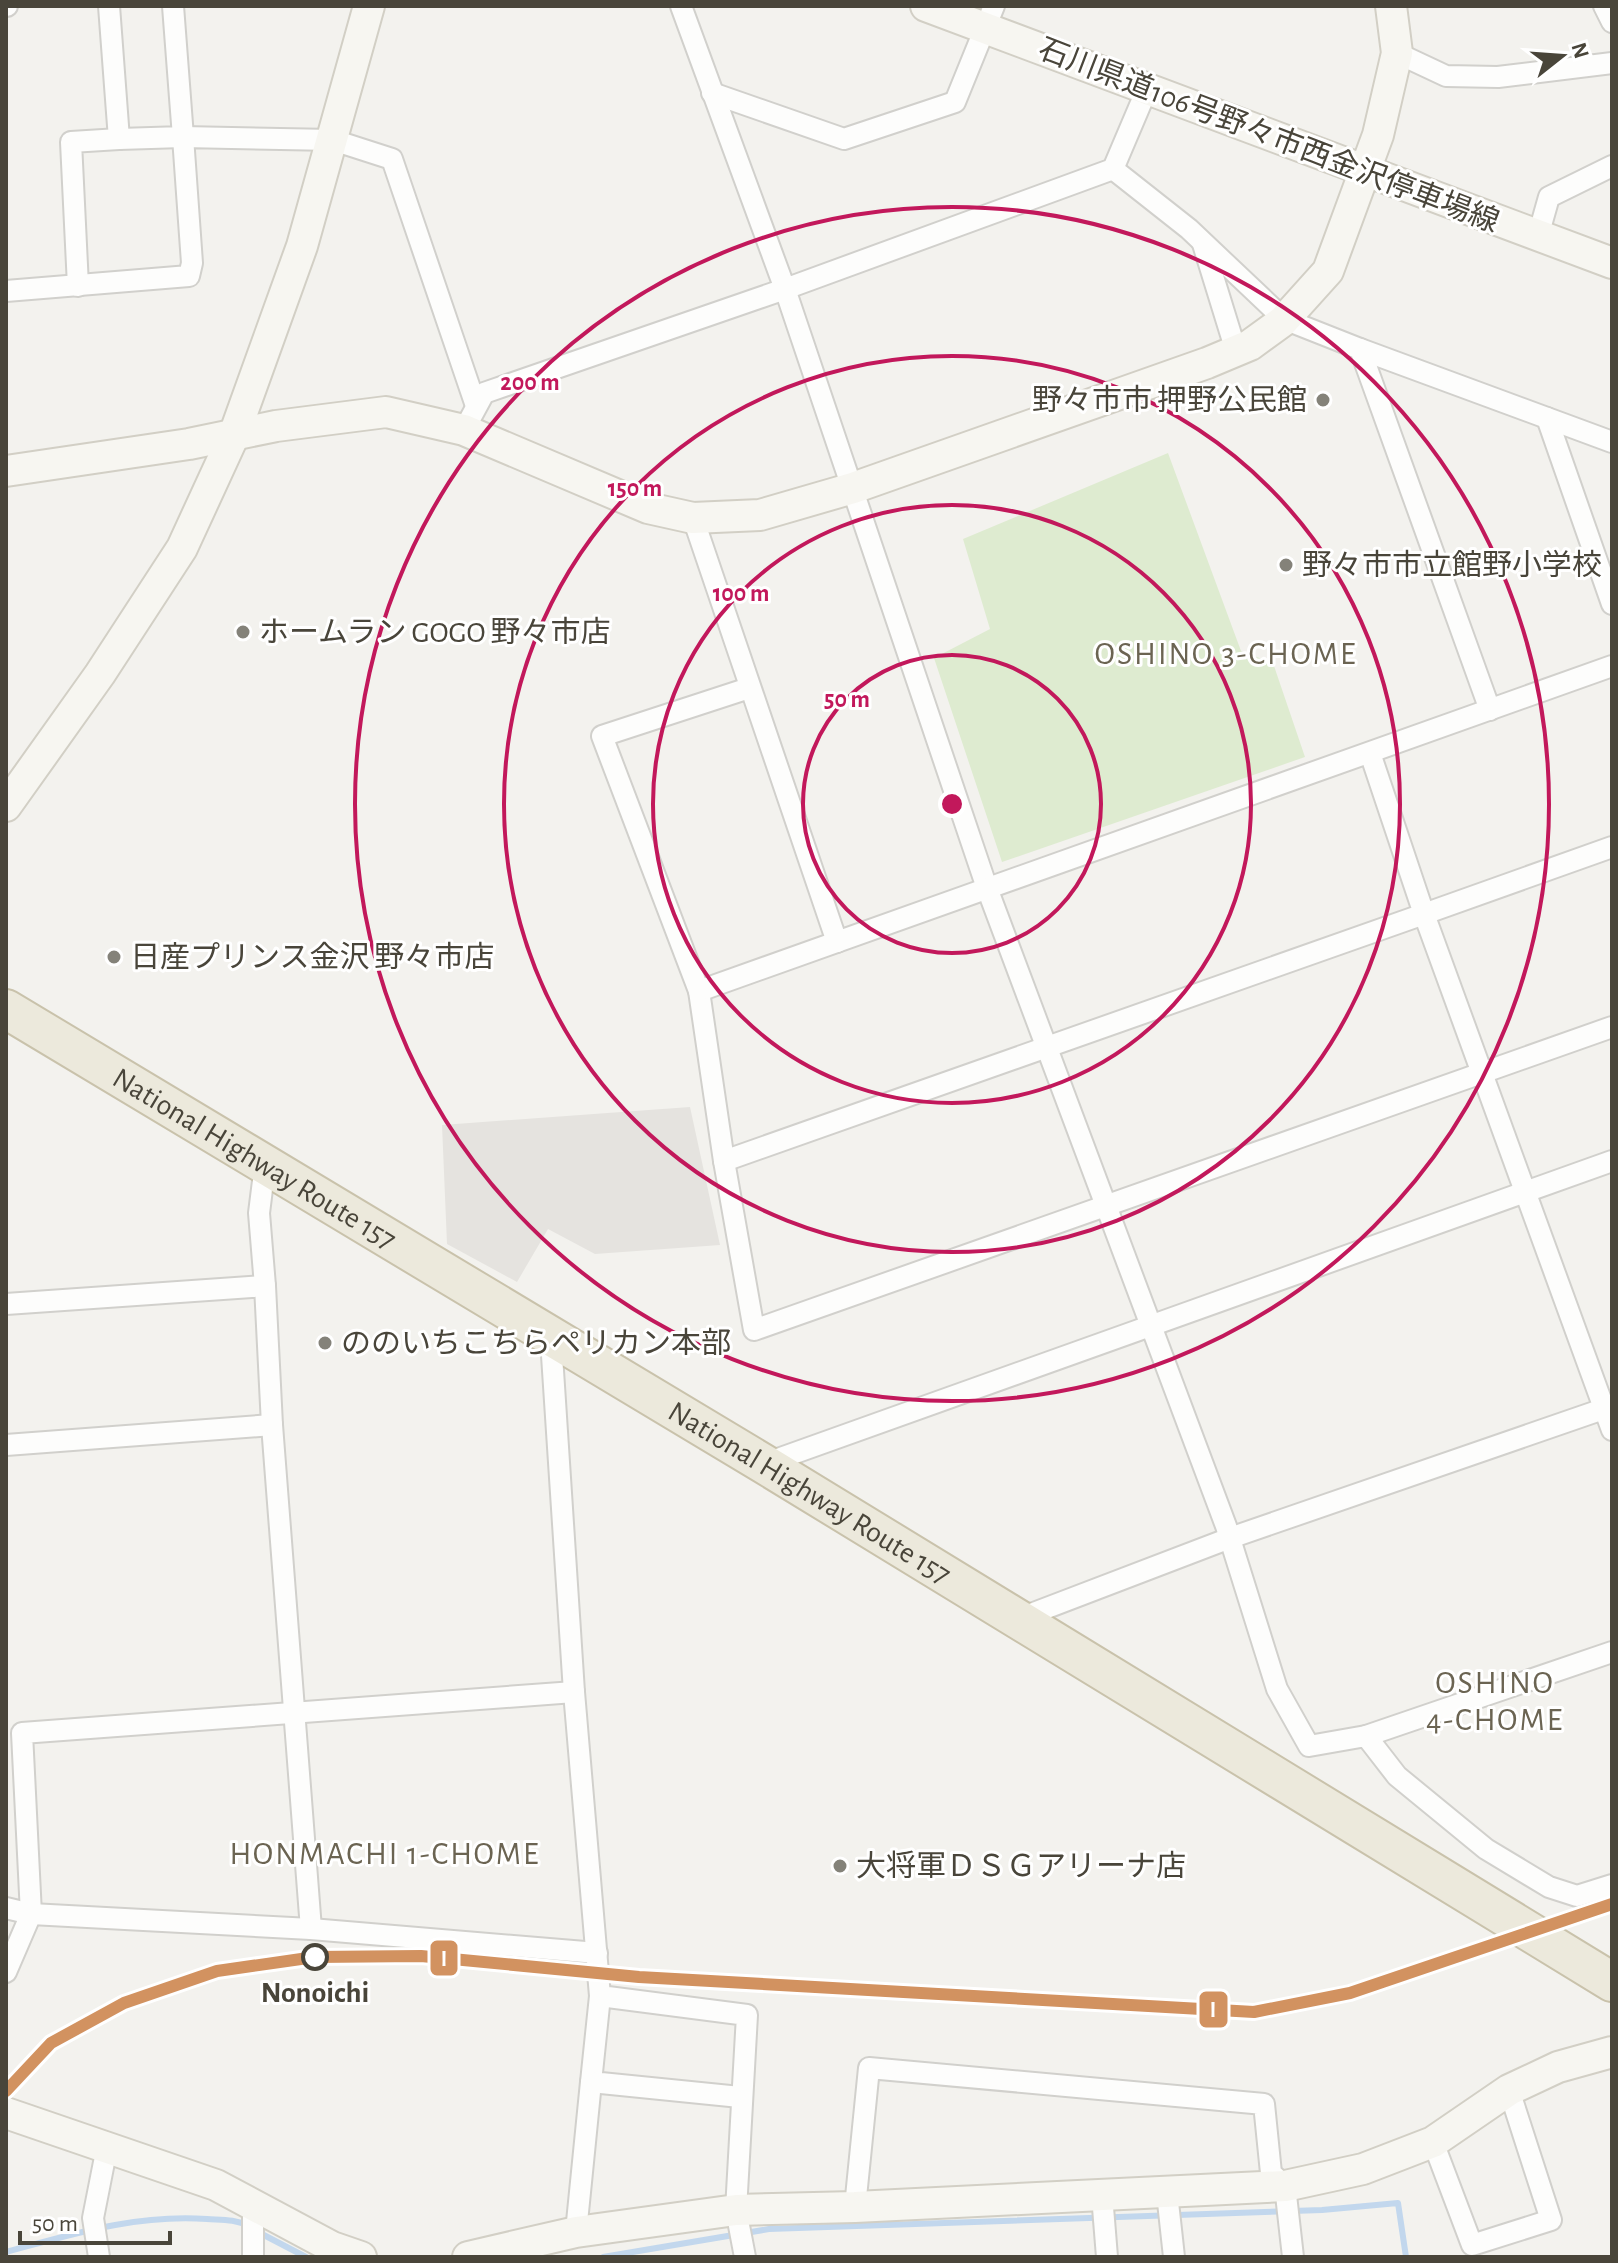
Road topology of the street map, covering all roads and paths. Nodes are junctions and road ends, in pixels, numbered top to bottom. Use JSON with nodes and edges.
{"nodes":[{"id":1,"x":109,"y":6,"type":"edge"},
{"id":2,"x":173,"y":6,"type":"edge"},
{"id":3,"x":369,"y":6,"type":"edge"},
{"id":4,"x":681,"y":6,"type":"edge"},
{"id":5,"x":926,"y":6,"type":"edge"},
{"id":6,"x":1391,"y":6,"type":"edge"},
{"id":7,"x":1604,"y":6,"type":"edge"},
{"id":8,"x":990,"y":17,"type":"edge"},
{"id":9,"x":1612,"y":22,"type":"edge"},
{"id":10,"x":1397,"y":53,"type":"junction"},
{"id":11,"x":1612,"y":63,"type":"edge"},
{"id":12,"x":1147,"y":89,"type":"junction"},
{"id":13,"x":712,"y":93,"type":"junction"},
{"id":14,"x":183,"y":137,"type":"junction"},
{"id":15,"x":119,"y":139,"type":"junction"},
{"id":16,"x":333,"y":140,"type":"junction"},
{"id":17,"x":1612,"y":166,"type":"edge"},
{"id":18,"x":1113,"y":169,"type":"junction"},
{"id":19,"x":1366,"y":171,"type":"junction"},
{"id":20,"x":1538,"y":236,"type":"junction"},
{"id":21,"x":1202,"y":242,"type":"junction"},
{"id":22,"x":1612,"y":263,"type":"edge"},
{"id":23,"x":78,"y":286,"type":"junction"},
{"id":24,"x":785,"y":289,"type":"junction"},
{"id":25,"x":6,"y":291,"type":"edge"},
{"id":26,"x":1284,"y":319,"type":"junction"},
{"id":27,"x":1360,"y":349,"type":"junction"},
{"id":28,"x":1236,"y":351,"type":"junction"},
{"id":29,"x":470,"y":417,"type":"junction"},
{"id":30,"x":1547,"y":418,"type":"junction"},
{"id":31,"x":234,"y":435,"type":"junction"},
{"id":32,"x":1612,"y":442,"type":"edge"},
{"id":33,"x":6,"y":471,"type":"edge"},
{"id":34,"x":853,"y":488,"type":"junction"},
{"id":35,"x":693,"y":518,"type":"junction"},
{"id":36,"x":1612,"y":604,"type":"edge"},
{"id":37,"x":1612,"y":666,"type":"edge"},
{"id":38,"x":749,"y":688,"type":"junction"},
{"id":39,"x":1490,"y":710,"type":"junction"},
{"id":40,"x":1370,"y":753,"type":"junction"},
{"id":41,"x":6,"y":806,"type":"edge"},
{"id":42,"x":1612,"y":847,"type":"edge"},
{"id":43,"x":987,"y":888,"type":"junction"},
{"id":44,"x":1424,"y":914,"type":"junction"},
{"id":45,"x":837,"y":942,"type":"junction"},
{"id":46,"x":699,"y":991,"type":"junction"},
{"id":47,"x":6,"y":1009,"type":"edge"},
{"id":48,"x":1612,"y":1027,"type":"edge"},
{"id":49,"x":1047,"y":1045,"type":"junction"},
{"id":50,"x":1481,"y":1072,"type":"junction"},
{"id":51,"x":724,"y":1161,"type":"junction"},
{"id":52,"x":1612,"y":1161,"type":"edge"},
{"id":53,"x":265,"y":1165,"type":"junction"},
{"id":54,"x":1525,"y":1192,"type":"junction"},
{"id":55,"x":1108,"y":1204,"type":"junction"},
{"id":56,"x":265,"y":1286,"type":"junction"},
{"id":57,"x":6,"y":1304,"type":"edge"},
{"id":58,"x":1152,"y":1325,"type":"junction"},
{"id":59,"x":551,"y":1340,"type":"junction"},
{"id":60,"x":1608,"y":1407,"type":"edge"},
{"id":61,"x":272,"y":1425,"type":"junction"},
{"id":62,"x":1612,"y":1430,"type":"edge"},
{"id":63,"x":6,"y":1445,"type":"edge"},
{"id":64,"x":764,"y":1464,"type":"junction"},
{"id":65,"x":1230,"y":1538,"type":"junction"},
{"id":66,"x":1018,"y":1619,"type":"junction"},
{"id":67,"x":1612,"y":1652,"type":"edge"},
{"id":68,"x":574,"y":1692,"type":"junction"},
{"id":69,"x":295,"y":1712,"type":"junction"},
{"id":70,"x":14,"y":1734,"type":"edge"},
{"id":71,"x":1366,"y":1736,"type":"junction"},
{"id":72,"x":1612,"y":1885,"type":"edge"},
{"id":73,"x":6,"y":1908,"type":"edge"},
{"id":74,"x":31,"y":1914,"type":"junction"},
{"id":75,"x":311,"y":1929,"type":"junction"},
{"id":76,"x":597,"y":1953,"type":"junction"},
{"id":77,"x":6,"y":1972,"type":"edge"},
{"id":78,"x":1602,"y":1976,"type":"edge"},
{"id":79,"x":600,"y":1996,"type":"junction"},
{"id":80,"x":1612,"y":2052,"type":"edge"},
{"id":81,"x":591,"y":2082,"type":"junction"},
{"id":82,"x":1509,"y":2090,"type":"junction"},
{"id":83,"x":740,"y":2097,"type":"junction"},
{"id":84,"x":6,"y":2113,"type":"edge"},
{"id":85,"x":1433,"y":2142,"type":"junction"},
{"id":86,"x":107,"y":2147,"type":"junction"},
{"id":87,"x":1287,"y":2203,"type":"junction"},
{"id":88,"x":855,"y":2207,"type":"junction"},
{"id":89,"x":253,"y":2208,"type":"junction"},
{"id":90,"x":1169,"y":2208,"type":"junction"},
{"id":91,"x":1104,"y":2211,"type":"junction"},
{"id":92,"x":576,"y":2232,"type":"junction"},
{"id":93,"x":740,"y":2232,"type":"edge"},
{"id":94,"x":253,"y":2252,"type":"edge"},
{"id":95,"x":99,"y":2257,"type":"edge"},
{"id":96,"x":361,"y":2257,"type":"edge"},
{"id":97,"x":468,"y":2257,"type":"edge"},
{"id":98,"x":1107,"y":2257,"type":"edge"},
{"id":99,"x":1174,"y":2257,"type":"edge"},
{"id":100,"x":1293,"y":2257,"type":"edge"}],
"edges":[{"from":1,"to":15,"type":"street"},
{"from":2,"to":14,"type":"street"},
{"from":3,"to":16,"type":"street"},
{"from":4,"to":13,"type":"street"},
{"from":5,"to":8,"type":"street","name":"石川県道106号野々市西金沢停車場線"},
{"from":6,"to":10,"type":"street"},
{"from":7,"to":9,"type":"street"},
{"from":8,"to":12,"type":"street","name":"石川県道106号野々市西金沢停車場線"},
{"from":8,"to":13,"type":"street"},
{"from":10,"to":11,"type":"street"},
{"from":10,"to":19,"type":"street"},
{"from":12,"to":18,"type":"street"},
{"from":12,"to":19,"type":"street","name":"石川県道106号野々市西金沢停車場線"},
{"from":13,"to":24,"type":"street"},
{"from":14,"to":15,"type":"street"},
{"from":14,"to":16,"type":"street"},
{"from":14,"to":23,"type":"street"},
{"from":15,"to":23,"type":"street"},
{"from":16,"to":29,"type":"street"},
{"from":16,"to":31,"type":"street"},
{"from":17,"to":20,"type":"street"},
{"from":18,"to":21,"type":"street"},
{"from":18,"to":24,"type":"street"},
{"from":19,"to":20,"type":"street","name":"石川県道106号野々市西金沢停車場線"},
{"from":19,"to":26,"type":"street"},
{"from":20,"to":22,"type":"street","name":"石川県道106号野々市西金沢停車場線"},
{"from":21,"to":26,"type":"street"},
{"from":21,"to":28,"type":"street"},
{"from":23,"to":25,"type":"street"},
{"from":24,"to":29,"type":"street"},
{"from":24,"to":34,"type":"street"},
{"from":26,"to":27,"type":"street"},
{"from":26,"to":28,"type":"street"},
{"from":27,"to":30,"type":"street"},
{"from":27,"to":39,"type":"street"},
{"from":28,"to":34,"type":"street"},
{"from":29,"to":31,"type":"street"},
{"from":29,"to":35,"type":"street"},
{"from":30,"to":32,"type":"street"},
{"from":30,"to":36,"type":"street"},
{"from":31,"to":33,"type":"street"},
{"from":31,"to":41,"type":"street"},
{"from":34,"to":35,"type":"street"},
{"from":34,"to":43,"type":"street"},
{"from":35,"to":38,"type":"street"},
{"from":37,"to":39,"type":"street"},
{"from":38,"to":45,"type":"street"},
{"from":38,"to":46,"type":"street"},
{"from":39,"to":40,"type":"street"},
{"from":40,"to":43,"type":"street"},
{"from":40,"to":44,"type":"street"},
{"from":42,"to":44,"type":"street"},
{"from":43,"to":45,"type":"street"},
{"from":43,"to":49,"type":"street"},
{"from":44,"to":49,"type":"street"},
{"from":44,"to":50,"type":"street"},
{"from":45,"to":46,"type":"street"},
{"from":46,"to":51,"type":"street"},
{"from":47,"to":53,"type":"highway","name":"National Highway Route 157"},
{"from":48,"to":50,"type":"street"},
{"from":49,"to":51,"type":"street"},
{"from":49,"to":55,"type":"street"},
{"from":50,"to":54,"type":"street"},
{"from":50,"to":55,"type":"street"},
{"from":51,"to":55,"type":"street"},
{"from":52,"to":54,"type":"street"},
{"from":53,"to":56,"type":"street"},
{"from":53,"to":59,"type":"highway","name":"National Highway Route 157"},
{"from":54,"to":58,"type":"street"},
{"from":54,"to":60,"type":"street"},
{"from":55,"to":58,"type":"street"},
{"from":56,"to":57,"type":"street"},
{"from":56,"to":61,"type":"street"},
{"from":58,"to":64,"type":"street"},
{"from":58,"to":65,"type":"street"},
{"from":59,"to":64,"type":"highway","name":"National Highway Route 157"},
{"from":59,"to":68,"type":"street"},
{"from":60,"to":62,"type":"street"},
{"from":60,"to":65,"type":"street"},
{"from":61,"to":63,"type":"street"},
{"from":61,"to":69,"type":"street"},
{"from":64,"to":66,"type":"highway","name":"National Highway Route 157"},
{"from":65,"to":66,"type":"street"},
{"from":65,"to":71,"type":"street"},
{"from":66,"to":78,"type":"highway","name":"National Highway Route 157"},
{"from":67,"to":71,"type":"street"},
{"from":68,"to":69,"type":"street"},
{"from":68,"to":76,"type":"street"},
{"from":69,"to":70,"type":"street"},
{"from":69,"to":75,"type":"street"},
{"from":70,"to":74,"type":"street"},
{"from":71,"to":72,"type":"street"},
{"from":73,"to":74,"type":"street"},
{"from":74,"to":75,"type":"street"},
{"from":74,"to":77,"type":"street"},
{"from":75,"to":76,"type":"street"},
{"from":76,"to":79,"type":"street"},
{"from":79,"to":81,"type":"street"},
{"from":79,"to":83,"type":"street"},
{"from":80,"to":82,"type":"street"},
{"from":81,"to":83,"type":"street"},
{"from":81,"to":92,"type":"street"},
{"from":82,"to":85,"type":"street"},
{"from":82,"to":85,"type":"street"},
{"from":83,"to":93,"type":"street"},
{"from":84,"to":86,"type":"street"},
{"from":85,"to":87,"type":"street"},
{"from":86,"to":89,"type":"street"},
{"from":86,"to":95,"type":"street"},
{"from":87,"to":88,"type":"street"},
{"from":87,"to":90,"type":"street"},
{"from":87,"to":100,"type":"street"},
{"from":88,"to":91,"type":"street"},
{"from":88,"to":93,"type":"street"},
{"from":89,"to":94,"type":"street"},
{"from":89,"to":96,"type":"street"},
{"from":90,"to":91,"type":"street"},
{"from":90,"to":99,"type":"street"},
{"from":91,"to":98,"type":"street"},
{"from":92,"to":93,"type":"street"},
{"from":92,"to":97,"type":"street"}]}
